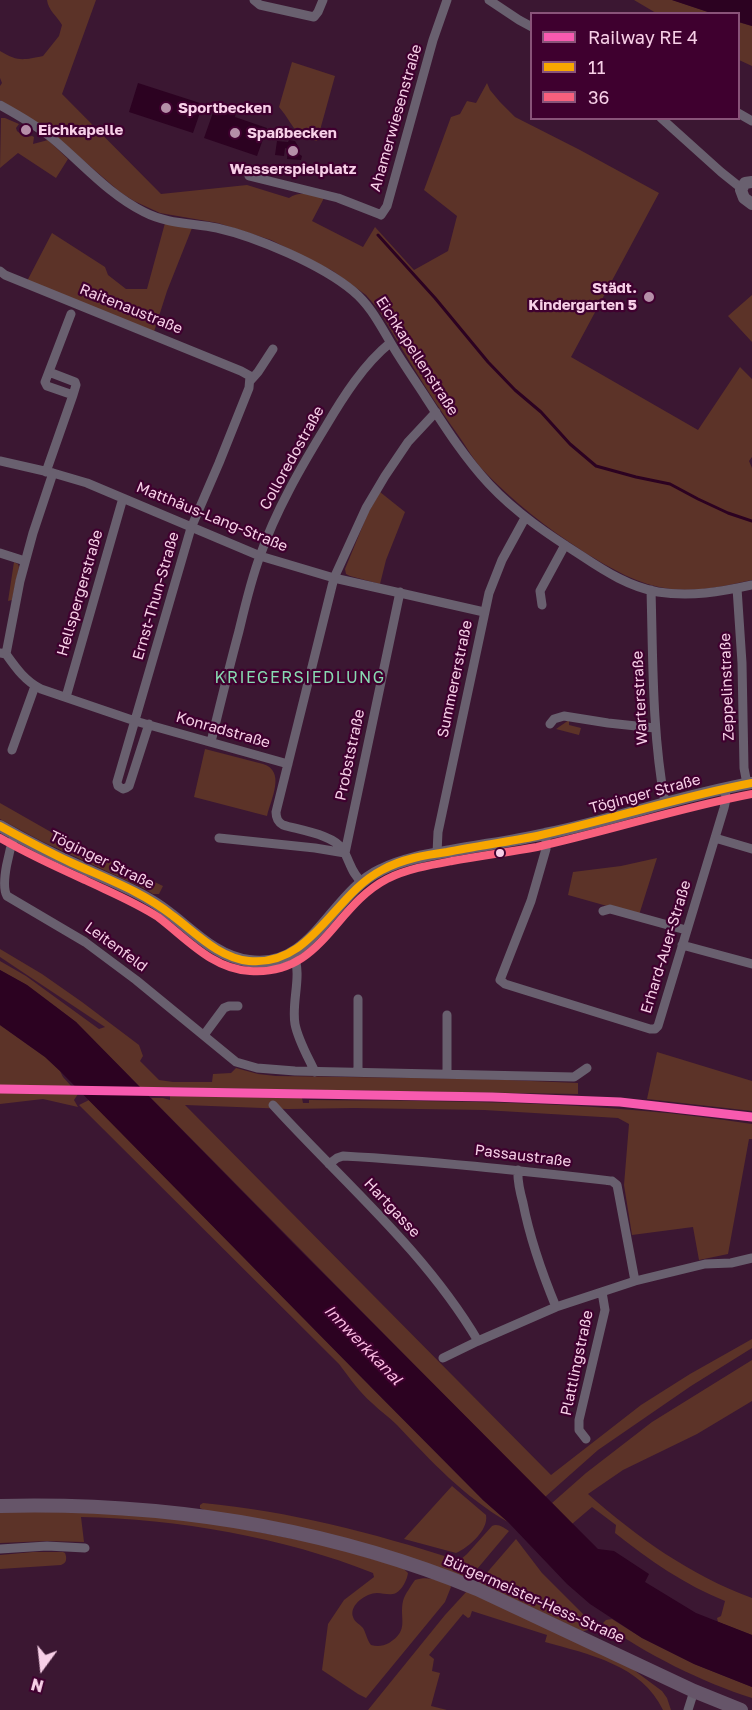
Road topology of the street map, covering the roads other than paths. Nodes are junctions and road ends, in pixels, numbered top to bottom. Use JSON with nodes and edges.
{"nodes":[{"id":1,"x":254,"y":0,"type":"edge"},
{"id":2,"x":323,"y":0,"type":"edge"},
{"id":3,"x":447,"y":0,"type":"edge"},
{"id":4,"x":489,"y":0,"type":"edge"},
{"id":5,"x":530,"y":26,"type":"edge"},
{"id":6,"x":0,"y":105,"type":"edge"},
{"id":7,"x":664,"y":120,"type":"edge"},
{"id":8,"x":249,"y":176,"type":"dead end"},
{"id":9,"x":749,"y":194,"type":"edge"},
{"id":10,"x":0,"y":271,"type":"edge"},
{"id":11,"x":71,"y":314,"type":"dead end"},
{"id":12,"x":390,"y":343,"type":"junction"},
{"id":13,"x":273,"y":349,"type":"dead end"},
{"id":14,"x":49,"y":372,"type":"junction"},
{"id":15,"x":250,"y":379,"type":"junction"},
{"id":16,"x":73,"y":394,"type":"junction"},
{"id":17,"x":436,"y":412,"type":"junction"},
{"id":18,"x":0,"y":461,"type":"edge"},
{"id":19,"x":50,"y":472,"type":"junction"},
{"id":20,"x":123,"y":498,"type":"junction"},
{"id":21,"x":525,"y":518,"type":"junction"},
{"id":22,"x":191,"y":528,"type":"junction"},
{"id":23,"x":565,"y":545,"type":"junction"},
{"id":24,"x":0,"y":554,"type":"edge"},
{"id":25,"x":260,"y":556,"type":"junction"},
{"id":26,"x":26,"y":561,"type":"junction"},
{"id":27,"x":334,"y":578,"type":"junction"},
{"id":28,"x":752,"y":585,"type":"edge"},
{"id":29,"x":737,"y":588,"type":"junction"},
{"id":30,"x":651,"y":590,"type":"junction"},
{"id":31,"x":400,"y":592,"type":"junction"},
{"id":32,"x":752,"y":592,"type":"edge"},
{"id":33,"x":542,"y":605,"type":"dead end"},
{"id":34,"x":484,"y":612,"type":"junction"},
{"id":35,"x":3,"y":654,"type":"edge"},
{"id":36,"x":35,"y":686,"type":"junction"},
{"id":37,"x":66,"y":697,"type":"junction"},
{"id":38,"x":135,"y":721,"type":"junction"},
{"id":39,"x":149,"y":724,"type":"junction"},
{"id":40,"x":550,"y":724,"type":"dead end"},
{"id":41,"x":655,"y":728,"type":"junction"},
{"id":42,"x":211,"y":742,"type":"junction"},
{"id":43,"x":12,"y":750,"type":"dead end"},
{"id":44,"x":288,"y":764,"type":"junction"},
{"id":45,"x":749,"y":784,"type":"edge"},
{"id":46,"x":725,"y":789,"type":"junction"},
{"id":47,"x":665,"y":803,"type":"junction"},
{"id":48,"x":0,"y":826,"type":"edge"},
{"id":49,"x":15,"y":834,"type":"junction"},
{"id":50,"x":546,"y":834,"type":"junction"},
{"id":51,"x":219,"y":838,"type":"dead end"},
{"id":52,"x":715,"y":838,"type":"junction"},
{"id":53,"x":752,"y":849,"type":"edge"},
{"id":54,"x":345,"y":853,"type":"junction"},
{"id":55,"x":437,"y":854,"type":"junction"},
{"id":56,"x":362,"y":882,"type":"junction"},
{"id":57,"x":2,"y":897,"type":"edge"},
{"id":58,"x":603,"y":911,"type":"dead end"},
{"id":59,"x":687,"y":930,"type":"junction"},
{"id":60,"x":682,"y":945,"type":"junction"},
{"id":61,"x":293,"y":954,"type":"junction"},
{"id":62,"x":752,"y":964,"type":"edge"},
{"id":63,"x":358,"y":999,"type":"dead end"},
{"id":64,"x":238,"y":1006,"type":"dead end"},
{"id":65,"x":447,"y":1015,"type":"dead end"},
{"id":66,"x":204,"y":1035,"type":"junction"},
{"id":67,"x":587,"y":1068,"type":"dead end"},
{"id":68,"x":315,"y":1072,"type":"junction"},
{"id":69,"x":358,"y":1072,"type":"junction"},
{"id":70,"x":447,"y":1074,"type":"junction"},
{"id":71,"x":273,"y":1105,"type":"dead end"},
{"id":72,"x":329,"y":1164,"type":"junction"},
{"id":73,"x":518,"y":1170,"type":"junction"},
{"id":74,"x":752,"y":1258,"type":"edge"},
{"id":75,"x":635,"y":1281,"type":"junction"},
{"id":76,"x":602,"y":1292,"type":"junction"},
{"id":77,"x":556,"y":1307,"type":"junction"},
{"id":78,"x":478,"y":1341,"type":"junction"},
{"id":79,"x":443,"y":1358,"type":"dead end"},
{"id":80,"x":586,"y":1438,"type":"dead end"},
{"id":81,"x":0,"y":1506,"type":"edge"},
{"id":82,"x":85,"y":1548,"type":"dead end"},
{"id":83,"x":0,"y":1549,"type":"edge"},
{"id":84,"x":694,"y":1691,"type":"junction"},
{"id":85,"x":688,"y":1710,"type":"edge"},
{"id":86,"x":741,"y":1710,"type":"edge"}],
"edges":[{"from":1,"to":2,"type":"street"},
{"from":3,"to":8,"type":"street","name":"Ahamerwiesenstraße"},
{"from":4,"to":5,"type":"street"},
{"from":6,"to":12,"type":"street","name":"Eichkapellenstraße"},
{"from":7,"to":9,"type":"street"},
{"from":10,"to":15,"type":"street","name":"Raitenaustraße"},
{"from":11,"to":14,"type":"street"},
{"from":12,"to":17,"type":"street","name":"Eichkapellenstraße"},
{"from":12,"to":25,"type":"street","name":"Colloredostraße"},
{"from":13,"to":15,"type":"street","name":"Ernst-Thun-Straße"},
{"from":14,"to":16,"type":"street"},
{"from":14,"to":16,"type":"street"},
{"from":15,"to":22,"type":"street","name":"Ernst-Thun-Straße"},
{"from":16,"to":19,"type":"street"},
{"from":17,"to":21,"type":"street","name":"Eichkapellenstraße"},
{"from":17,"to":27,"type":"street"},
{"from":18,"to":19,"type":"street","name":"Matthäus-Lang-Straße"},
{"from":19,"to":20,"type":"street","name":"Matthäus-Lang-Straße"},
{"from":19,"to":26,"type":"street"},
{"from":20,"to":22,"type":"street","name":"Matthäus-Lang-Straße"},
{"from":20,"to":37,"type":"street","name":"Hellspergerstraße"},
{"from":21,"to":23,"type":"street","name":"Eichkapellenstraße"},
{"from":21,"to":34,"type":"street","name":"Summererstraße"},
{"from":22,"to":25,"type":"street","name":"Matthäus-Lang-Straße"},
{"from":22,"to":38,"type":"street","name":"Ernst-Thun-Straße"},
{"from":23,"to":30,"type":"street","name":"Eichkapellenstraße"},
{"from":23,"to":33,"type":"street"},
{"from":24,"to":26,"type":"street"},
{"from":25,"to":27,"type":"street","name":"Matthäus-Lang-Straße"},
{"from":25,"to":42,"type":"street","name":"Colloredostraße"},
{"from":26,"to":35,"type":"street"},
{"from":27,"to":31,"type":"street","name":"Matthäus-Lang-Straße"},
{"from":27,"to":44,"type":"street"},
{"from":28,"to":29,"type":"street"},
{"from":29,"to":30,"type":"street","name":"Eichkapellenstraße"},
{"from":29,"to":32,"type":"street","name":"Eichkapellenstraße"},
{"from":29,"to":45,"type":"street","name":"Zeppelinstraße"},
{"from":30,"to":41,"type":"street","name":"Warterstraße"},
{"from":31,"to":34,"type":"street","name":"Matthäus-Lang-Straße"},
{"from":31,"to":54,"type":"street","name":"Probststraße"},
{"from":34,"to":55,"type":"street","name":"Summererstraße"},
{"from":35,"to":36,"type":"street","name":"Konradstraße"},
{"from":36,"to":37,"type":"street","name":"Konradstraße"},
{"from":36,"to":43,"type":"street"},
{"from":37,"to":38,"type":"street","name":"Konradstraße"},
{"from":38,"to":39,"type":"street","name":"Konradstraße"},
{"from":38,"to":39,"type":"street"},
{"from":39,"to":42,"type":"street","name":"Konradstraße"},
{"from":40,"to":41,"type":"street"},
{"from":41,"to":47,"type":"street","name":"Warterstraße"},
{"from":42,"to":44,"type":"street","name":"Konradstraße"},
{"from":44,"to":54,"type":"street"},
{"from":45,"to":46,"type":"street","name":"Töginger Straße"},
{"from":46,"to":47,"type":"street","name":"Töginger Straße"},
{"from":46,"to":52,"type":"street","name":"Erhard-Auer-Straße"},
{"from":47,"to":50,"type":"street","name":"Töginger Straße"},
{"from":48,"to":49,"type":"street","name":"Töginger Straße"},
{"from":49,"to":57,"type":"street","name":"Leitenfeld"},
{"from":49,"to":61,"type":"street","name":"Töginger Straße"},
{"from":50,"to":55,"type":"street","name":"Töginger Straße"},
{"from":50,"to":60,"type":"street","name":"Erhard-Auer-Straße"},
{"from":51,"to":54,"type":"street"},
{"from":52,"to":53,"type":"street"},
{"from":52,"to":59,"type":"street","name":"Erhard-Auer-Straße"},
{"from":54,"to":56,"type":"street"},
{"from":55,"to":56,"type":"street","name":"Töginger Straße"},
{"from":56,"to":61,"type":"street","name":"Töginger Straße"},
{"from":57,"to":66,"type":"street","name":"Leitenfeld"},
{"from":58,"to":59,"type":"street"},
{"from":59,"to":60,"type":"street","name":"Erhard-Auer-Straße"},
{"from":60,"to":62,"type":"street"},
{"from":61,"to":68,"type":"street"},
{"from":63,"to":69,"type":"street"},
{"from":64,"to":66,"type":"street"},
{"from":65,"to":70,"type":"street"},
{"from":66,"to":68,"type":"street","name":"Leitenfeld"},
{"from":67,"to":70,"type":"street","name":"Leitenfeld"},
{"from":68,"to":69,"type":"street","name":"Leitenfeld"},
{"from":69,"to":70,"type":"street","name":"Leitenfeld"},
{"from":71,"to":72,"type":"street","name":"Hartgasse"},
{"from":72,"to":73,"type":"street","name":"Passaustraße"},
{"from":72,"to":78,"type":"street","name":"Hartgasse"},
{"from":73,"to":75,"type":"street","name":"Passaustraße"},
{"from":73,"to":77,"type":"street"},
{"from":74,"to":75,"type":"street"},
{"from":75,"to":76,"type":"street"},
{"from":76,"to":77,"type":"street"},
{"from":76,"to":80,"type":"street","name":"Plattlingstraße"},
{"from":77,"to":78,"type":"street"},
{"from":78,"to":79,"type":"street"},
{"from":81,"to":84,"type":"main road","name":"Bürgermeister-Hess-Straße"},
{"from":82,"to":83,"type":"street"},
{"from":84,"to":85,"type":"street"},
{"from":84,"to":86,"type":"main road","name":"Bürgermeister-Hess-Straße"}]}
